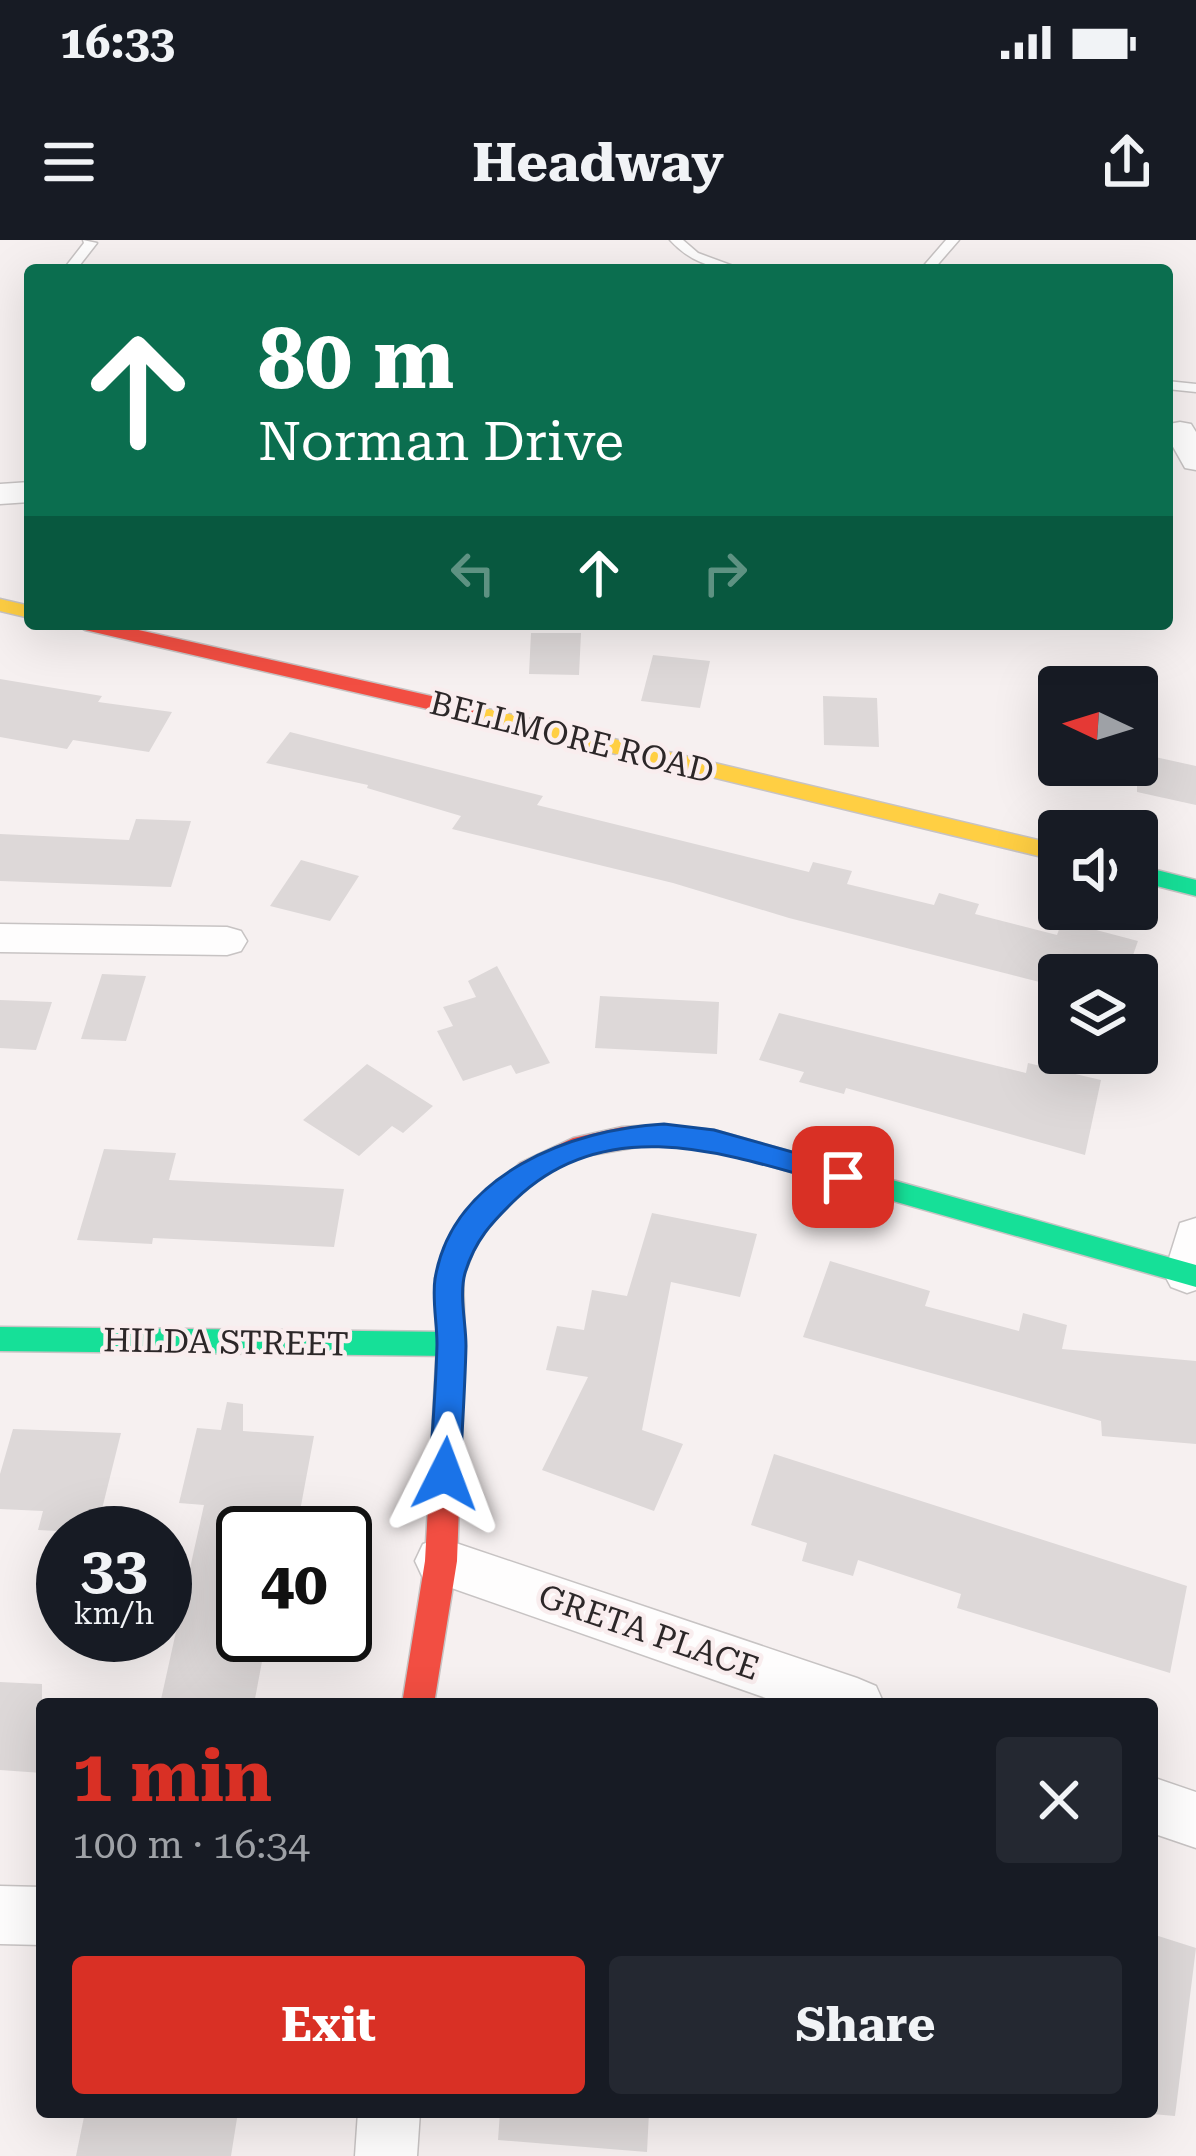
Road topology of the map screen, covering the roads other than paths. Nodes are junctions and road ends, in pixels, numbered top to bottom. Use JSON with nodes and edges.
{"nodes":[{"id":1,"x":89,"y":240,"type":"edge"},
{"id":2,"x":676,"y":240,"type":"edge"},
{"id":3,"x":953,"y":240,"type":"edge"},
{"id":4,"x":74,"y":264,"type":"edge"},
{"id":5,"x":719,"y":264,"type":"edge"},
{"id":6,"x":931,"y":264,"type":"edge"},
{"id":7,"x":1181,"y":430,"type":"edge"},
{"id":8,"x":1196,"y":461,"type":"edge"},
{"id":9,"x":112,"y":630,"type":"edge"},
{"id":10,"x":1038,"y":848,"type":"edge"},
{"id":11,"x":1158,"y":878,"type":"edge"},
{"id":12,"x":1196,"y":888,"type":"edge"},
{"id":13,"x":0,"y":938,"type":"edge"},
{"id":14,"x":226,"y":941,"type":"dead end"},
{"id":15,"x":1193,"y":1262,"type":"edge"},
{"id":16,"x":0,"y":1339,"type":"edge"},
{"id":17,"x":452,"y":1344,"type":"junction"},
{"id":18,"x":441,"y":1561,"type":"junction"},
{"id":19,"x":419,"y":1698,"type":"edge"},
{"id":20,"x":840,"y":1698,"type":"edge"},
{"id":21,"x":1158,"y":1807,"type":"edge"},
{"id":22,"x":1196,"y":1820,"type":"edge"},
{"id":23,"x":0,"y":1916,"type":"edge"},
{"id":24,"x":36,"y":1916,"type":"edge"},
{"id":25,"x":389,"y":2118,"type":"edge"},
{"id":26,"x":386,"y":2156,"type":"edge"}],
"edges":[{"from":1,"to":4,"type":"lane"},
{"from":2,"to":5,"type":"lane"},
{"from":3,"to":6,"type":"lane"},
{"from":7,"to":8,"type":"street"},
{"from":9,"to":10,"type":"street","name":"BELLMORE ROAD"},
{"from":11,"to":12,"type":"street"},
{"from":13,"to":14,"type":"street"},
{"from":15,"to":17,"type":"street"},
{"from":16,"to":17,"type":"street","name":"HILDA STREET"},
{"from":17,"to":18,"type":"street"},
{"from":18,"to":19,"type":"street"},
{"from":18,"to":20,"type":"street","name":"GRETA PLACE"},
{"from":21,"to":22,"type":"street"},
{"from":23,"to":24,"type":"street"},
{"from":25,"to":26,"type":"street"}]}
